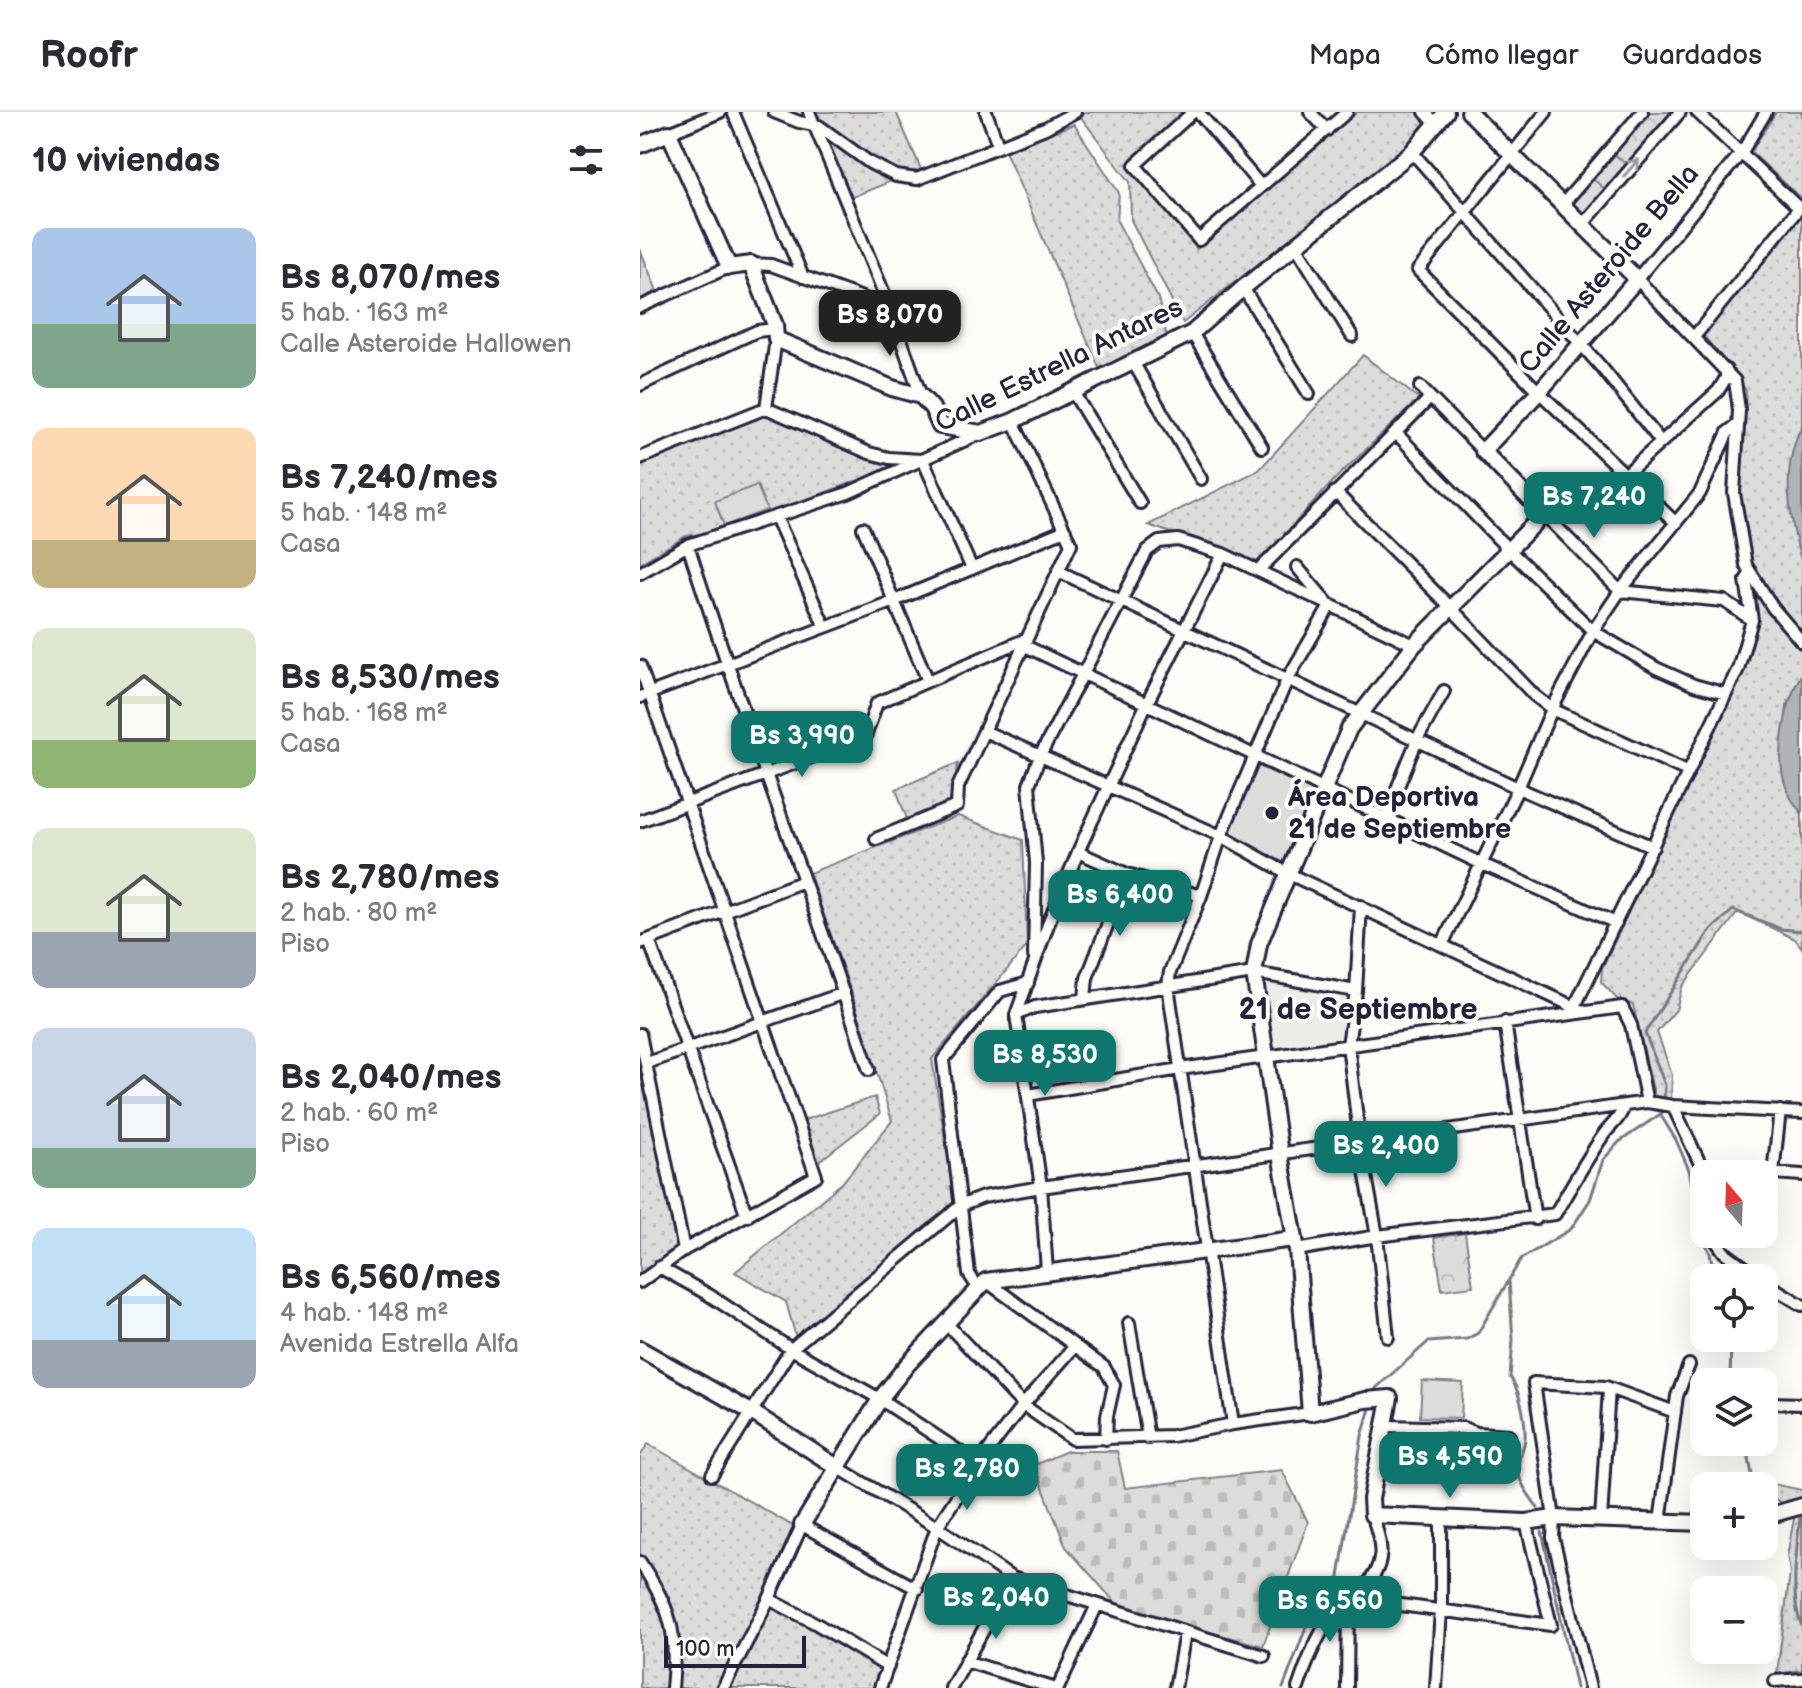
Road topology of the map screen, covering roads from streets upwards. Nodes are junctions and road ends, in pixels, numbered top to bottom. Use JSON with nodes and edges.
{"nodes":[{"id":1,"x":720,"y":112,"type":"edge"},
{"id":2,"x":733,"y":112,"type":"edge"},
{"id":3,"x":774,"y":112,"type":"edge"},
{"id":4,"x":809,"y":112,"type":"edge"},
{"id":5,"x":986,"y":112,"type":"edge"},
{"id":6,"x":1075,"y":112,"type":"edge"},
{"id":7,"x":1196,"y":112,"type":"edge"},
{"id":8,"x":1310,"y":112,"type":"edge"},
{"id":9,"x":1347,"y":112,"type":"edge"},
{"id":10,"x":1425,"y":112,"type":"edge"},
{"id":11,"x":1469,"y":112,"type":"edge"},
{"id":12,"x":1546,"y":112,"type":"edge"},
{"id":13,"x":1642,"y":112,"type":"edge"},
{"id":14,"x":1680,"y":112,"type":"edge"},
{"id":15,"x":1697,"y":112,"type":"edge"},
{"id":16,"x":1766,"y":112,"type":"edge"},
{"id":17,"x":1441,"y":118,"type":"edge"},
{"id":18,"x":815,"y":126,"type":"junction"},
{"id":19,"x":1327,"y":130,"type":"junction"},
{"id":20,"x":669,"y":133,"type":"junction"},
{"id":21,"x":640,"y":145,"type":"edge"},
{"id":22,"x":998,"y":145,"type":"junction"},
{"id":23,"x":1412,"y":152,"type":"junction"},
{"id":24,"x":1742,"y":152,"type":"junction"},
{"id":25,"x":1513,"y":153,"type":"junction"},
{"id":26,"x":1261,"y":186,"type":"junction"},
{"id":27,"x":1563,"y":204,"type":"junction"},
{"id":28,"x":1465,"y":212,"type":"junction"},
{"id":29,"x":1583,"y":224,"type":"junction"},
{"id":30,"x":1296,"y":246,"type":"junction"},
{"id":31,"x":751,"y":264,"type":"junction"},
{"id":32,"x":729,"y":267,"type":"junction"},
{"id":33,"x":803,"y":277,"type":"junction"},
{"id":34,"x":1637,"y":279,"type":"junction"},
{"id":35,"x":1243,"y":288,"type":"junction"},
{"id":36,"x":640,"y":307,"type":"edge"},
{"id":37,"x":890,"y":308,"type":"junction"},
{"id":38,"x":1192,"y":333,"type":"junction"},
{"id":39,"x":776,"y":334,"type":"junction"},
{"id":40,"x":1352,"y":336,"type":"dead end"},
{"id":41,"x":1694,"y":337,"type":"junction"},
{"id":42,"x":1579,"y":344,"type":"junction"},
{"id":43,"x":1133,"y":362,"type":"junction"},
{"id":44,"x":1726,"y":370,"type":"junction"},
{"id":45,"x":640,"y":385,"type":"edge"},
{"id":46,"x":1420,"y":387,"type":"dead end"},
{"id":47,"x":1073,"y":392,"type":"junction"},
{"id":48,"x":1539,"y":392,"type":"junction"},
{"id":49,"x":1309,"y":394,"type":"dead end"},
{"id":50,"x":921,"y":396,"type":"junction"},
{"id":51,"x":1430,"y":398,"type":"junction"},
{"id":52,"x":766,"y":408,"type":"junction"},
{"id":53,"x":1013,"y":421,"type":"junction"},
{"id":54,"x":1737,"y":425,"type":"junction"},
{"id":55,"x":981,"y":433,"type":"junction"},
{"id":56,"x":1396,"y":433,"type":"junction"},
{"id":57,"x":1661,"y":442,"type":"junction"},
{"id":58,"x":1262,"y":447,"type":"dead end"},
{"id":59,"x":1483,"y":451,"type":"junction"},
{"id":60,"x":640,"y":458,"type":"edge"},
{"id":61,"x":923,"y":460,"type":"junction"},
{"id":62,"x":1626,"y":474,"type":"junction"},
{"id":63,"x":1201,"y":479,"type":"dead end"},
{"id":64,"x":1335,"y":492,"type":"junction"},
{"id":65,"x":1140,"y":503,"type":"dead end"},
{"id":66,"x":1544,"y":514,"type":"junction"},
{"id":67,"x":776,"y":517,"type":"junction"},
{"id":68,"x":1676,"y":523,"type":"junction"},
{"id":69,"x":863,"y":528,"type":"dead end"},
{"id":70,"x":1065,"y":530,"type":"junction"},
{"id":71,"x":688,"y":545,"type":"junction"},
{"id":72,"x":1509,"y":550,"type":"junction"},
{"id":73,"x":1223,"y":554,"type":"junction"},
{"id":74,"x":1297,"y":567,"type":"dead end"},
{"id":75,"x":972,"y":569,"type":"junction"},
{"id":76,"x":1259,"y":570,"type":"junction"},
{"id":77,"x":1058,"y":571,"type":"junction"},
{"id":78,"x":640,"y":573,"type":"edge"},
{"id":79,"x":1750,"y":574,"type":"junction"},
{"id":80,"x":1620,"y":591,"type":"junction"},
{"id":81,"x":1121,"y":599,"type":"junction"},
{"id":82,"x":894,"y":601,"type":"junction"},
{"id":83,"x":1330,"y":606,"type":"junction"},
{"id":84,"x":1450,"y":607,"type":"junction"},
{"id":85,"x":1752,"y":620,"type":"junction"},
{"id":86,"x":825,"y":627,"type":"junction"},
{"id":87,"x":1186,"y":631,"type":"junction"},
{"id":88,"x":1593,"y":631,"type":"junction"},
{"id":89,"x":1024,"y":642,"type":"junction"},
{"id":90,"x":1802,"y":642,"type":"edge"},
{"id":91,"x":1414,"y":645,"type":"junction"},
{"id":92,"x":726,"y":665,"type":"junction"},
{"id":93,"x":640,"y":666,"type":"edge"},
{"id":94,"x":1083,"y":674,"type":"junction"},
{"id":95,"x":1287,"y":680,"type":"junction"},
{"id":96,"x":928,"y":681,"type":"junction"},
{"id":97,"x":1444,"y":691,"type":"dead end"},
{"id":98,"x":1726,"y":694,"type":"junction"},
{"id":99,"x":645,"y":696,"type":"edge"},
{"id":100,"x":1146,"y":705,"type":"junction"},
{"id":101,"x":1552,"y":709,"type":"junction"},
{"id":102,"x":1362,"y":714,"type":"junction"},
{"id":103,"x":984,"y":731,"type":"junction"},
{"id":104,"x":1417,"y":740,"type":"junction"},
{"id":105,"x":1040,"y":756,"type":"junction"},
{"id":106,"x":1255,"y":756,"type":"junction"},
{"id":107,"x":1687,"y":771,"type":"junction"},
{"id":108,"x":766,"y":775,"type":"junction"},
{"id":109,"x":1108,"y":788,"type":"junction"},
{"id":110,"x":1324,"y":788,"type":"junction"},
{"id":111,"x":1518,"y":788,"type":"junction"},
{"id":112,"x":688,"y":803,"type":"junction"},
{"id":113,"x":1385,"y":818,"type":"junction"},
{"id":114,"x":640,"y":821,"type":"edge"},
{"id":115,"x":1221,"y":836,"type":"junction"},
{"id":116,"x":876,"y":839,"type":"dead end"},
{"id":117,"x":1653,"y":847,"type":"junction"},
{"id":118,"x":1078,"y":852,"type":"junction"},
{"id":119,"x":1482,"y":864,"type":"junction"},
{"id":120,"x":1127,"y":874,"type":"junction"},
{"id":121,"x":1289,"y":874,"type":"junction"},
{"id":122,"x":804,"y":881,"type":"junction"},
{"id":123,"x":1201,"y":896,"type":"junction"},
{"id":124,"x":1361,"y":906,"type":"junction"},
{"id":125,"x":725,"y":911,"type":"junction"},
{"id":126,"x":1616,"y":923,"type":"junction"},
{"id":127,"x":645,"y":942,"type":"edge"},
{"id":128,"x":1442,"y":945,"type":"junction"},
{"id":129,"x":1034,"y":964,"type":"junction"},
{"id":130,"x":1254,"y":973,"type":"junction"},
{"id":131,"x":1028,"y":983,"type":"junction"},
{"id":132,"x":1168,"y":986,"type":"junction"},
{"id":133,"x":1356,"y":991,"type":"junction"},
{"id":134,"x":844,"y":993,"type":"junction"},
{"id":135,"x":1085,"y":998,"type":"junction"},
{"id":136,"x":1579,"y":1009,"type":"junction"},
{"id":137,"x":1016,"y":1015,"type":"junction"},
{"id":138,"x":764,"y":1022,"type":"junction"},
{"id":139,"x":1505,"y":1022,"type":"junction"},
{"id":140,"x":640,"y":1034,"type":"edge"},
{"id":141,"x":1348,"y":1045,"type":"junction"},
{"id":142,"x":688,"y":1049,"type":"junction"},
{"id":143,"x":1266,"y":1057,"type":"junction"},
{"id":144,"x":647,"y":1063,"type":"junction"},
{"id":145,"x":1180,"y":1069,"type":"junction"},
{"id":146,"x":869,"y":1070,"type":"dead end"},
{"id":147,"x":1028,"y":1095,"type":"junction"},
{"id":148,"x":1647,"y":1102,"type":"junction"},
{"id":149,"x":1624,"y":1106,"type":"junction"},
{"id":150,"x":1673,"y":1106,"type":"junction"},
{"id":151,"x":1780,"y":1111,"type":"junction"},
{"id":152,"x":1802,"y":1113,"type":"edge"},
{"id":153,"x":1518,"y":1121,"type":"junction"},
{"id":154,"x":1360,"y":1143,"type":"junction"},
{"id":155,"x":1280,"y":1154,"type":"junction"},
{"id":156,"x":1698,"y":1160,"type":"edge"},
{"id":157,"x":1774,"y":1160,"type":"edge"},
{"id":158,"x":1195,"y":1165,"type":"junction"},
{"id":159,"x":1778,"y":1173,"type":"edge"},
{"id":160,"x":1802,"y":1175,"type":"edge"},
{"id":161,"x":1041,"y":1187,"type":"junction"},
{"id":162,"x":960,"y":1206,"type":"junction"},
{"id":163,"x":747,"y":1216,"type":"junction"},
{"id":164,"x":1535,"y":1219,"type":"junction"},
{"id":165,"x":1377,"y":1236,"type":"junction"},
{"id":166,"x":1295,"y":1245,"type":"junction"},
{"id":167,"x":1721,"y":1248,"type":"edge"},
{"id":168,"x":684,"y":1250,"type":"junction"},
{"id":169,"x":1206,"y":1251,"type":"junction"},
{"id":170,"x":1740,"y":1264,"type":"edge"},
{"id":171,"x":659,"y":1267,"type":"junction"},
{"id":172,"x":1047,"y":1271,"type":"junction"},
{"id":173,"x":640,"y":1282,"type":"edge"},
{"id":174,"x":983,"y":1285,"type":"junction"},
{"id":175,"x":1778,"y":1290,"type":"edge"},
{"id":176,"x":1802,"y":1305,"type":"edge"},
{"id":177,"x":946,"y":1323,"type":"junction"},
{"id":178,"x":1129,"y":1323,"type":"dead end"},
{"id":179,"x":1388,"y":1337,"type":"dead end"},
{"id":180,"x":1075,"y":1346,"type":"junction"},
{"id":181,"x":640,"y":1349,"type":"edge"},
{"id":182,"x":791,"y":1349,"type":"junction"},
{"id":183,"x":1689,"y":1365,"type":"dead end"},
{"id":184,"x":1609,"y":1388,"type":"junction"},
{"id":185,"x":880,"y":1399,"type":"junction"},
{"id":186,"x":1778,"y":1403,"type":"edge"},
{"id":187,"x":1802,"y":1404,"type":"edge"},
{"id":188,"x":1023,"y":1405,"type":"junction"},
{"id":189,"x":1675,"y":1412,"type":"junction"},
{"id":190,"x":753,"y":1413,"type":"junction"},
{"id":191,"x":1310,"y":1413,"type":"junction"},
{"id":192,"x":1233,"y":1424,"type":"junction"},
{"id":193,"x":1386,"y":1426,"type":"junction"},
{"id":194,"x":1509,"y":1435,"type":"dead end"},
{"id":195,"x":1148,"y":1438,"type":"junction"},
{"id":196,"x":1106,"y":1439,"type":"junction"},
{"id":197,"x":978,"y":1464,"type":"junction"},
{"id":198,"x":837,"y":1467,"type":"junction"},
{"id":199,"x":712,"y":1475,"type":"dead end"},
{"id":200,"x":1802,"y":1506,"type":"edge"},
{"id":201,"x":1778,"y":1513,"type":"edge"},
{"id":202,"x":1372,"y":1515,"type":"junction"},
{"id":203,"x":1441,"y":1518,"type":"junction"},
{"id":204,"x":1554,"y":1518,"type":"junction"},
{"id":205,"x":1601,"y":1520,"type":"junction"},
{"id":206,"x":1526,"y":1522,"type":"junction"},
{"id":207,"x":1660,"y":1522,"type":"junction"},
{"id":208,"x":1690,"y":1523,"type":"edge"},
{"id":209,"x":802,"y":1525,"type":"junction"},
{"id":210,"x":937,"y":1527,"type":"junction"},
{"id":211,"x":640,"y":1562,"type":"edge"},
{"id":212,"x":1012,"y":1578,"type":"junction"},
{"id":213,"x":917,"y":1589,"type":"junction"},
{"id":214,"x":1363,"y":1589,"type":"junction"},
{"id":215,"x":769,"y":1599,"type":"junction"},
{"id":216,"x":1348,"y":1601,"type":"junction"},
{"id":217,"x":1097,"y":1605,"type":"junction"},
{"id":218,"x":1441,"y":1610,"type":"junction"},
{"id":219,"x":1185,"y":1633,"type":"junction"},
{"id":220,"x":1264,"y":1656,"type":"dead end"},
{"id":221,"x":965,"y":1661,"type":"junction"},
{"id":222,"x":888,"y":1667,"type":"junction"},
{"id":223,"x":1802,"y":1679,"type":"edge"},
{"id":224,"x":1775,"y":1681,"type":"dead end"},
{"id":225,"x":1023,"y":1684,"type":"edge"},
{"id":226,"x":672,"y":1688,"type":"edge"},
{"id":227,"x":723,"y":1688,"type":"edge"},
{"id":228,"x":880,"y":1688,"type":"edge"},
{"id":229,"x":951,"y":1688,"type":"edge"},
{"id":230,"x":1056,"y":1688,"type":"edge"},
{"id":231,"x":1175,"y":1688,"type":"edge"},
{"id":232,"x":1298,"y":1688,"type":"edge"},
{"id":233,"x":1347,"y":1688,"type":"edge"},
{"id":234,"x":1436,"y":1688,"type":"edge"},
{"id":235,"x":1590,"y":1688,"type":"edge"}],
"edges":[{"from":1,"to":20,"type":"street"},
{"from":2,"to":33,"type":"street"},
{"from":3,"to":18,"type":"street"},
{"from":4,"to":18,"type":"street"},
{"from":5,"to":22,"type":"street"},
{"from":6,"to":22,"type":"street"},
{"from":7,"to":26,"type":"street"},
{"from":7,"to":26,"type":"street"},
{"from":8,"to":19,"type":"street"},
{"from":9,"to":19,"type":"street"},
{"from":10,"to":17,"type":"street"},
{"from":11,"to":25,"type":"street"},
{"from":12,"to":25,"type":"street"},
{"from":13,"to":27,"type":"street"},
{"from":29,"to":14,"type":"street","one_way":true},
{"from":15,"to":24,"type":"street"},
{"from":16,"to":24,"type":"street","name":"Calle Asteroide Bella"},
{"from":17,"to":23,"type":"street","name":"Calle Estrella Antares"},
{"from":18,"to":22,"type":"street"},
{"from":18,"to":37,"type":"street"},
{"from":19,"to":26,"type":"street"},
{"from":20,"to":21,"type":"street"},
{"from":20,"to":32,"type":"street"},
{"from":23,"to":28,"type":"street"},
{"from":23,"to":30,"type":"street","name":"Calle Estrella Antares"},
{"from":24,"to":34,"type":"street","name":"Calle Asteroide Bella"},
{"from":24,"to":41,"type":"street"},
{"from":25,"to":27,"type":"street"},
{"from":25,"to":28,"type":"street"},
{"from":27,"to":29,"type":"street"},
{"from":28,"to":42,"type":"street"},
{"from":28,"to":48,"type":"street"},
{"from":29,"to":34,"type":"street"},
{"from":30,"to":35,"type":"street","name":"Calle Estrella Antares"},
{"from":30,"to":40,"type":"street"},
{"from":31,"to":32,"type":"street"},
{"from":31,"to":33,"type":"street"},
{"from":31,"to":39,"type":"street"},
{"from":32,"to":36,"type":"street"},
{"from":33,"to":37,"type":"street"},
{"from":34,"to":41,"type":"street"},
{"from":34,"to":42,"type":"street","name":"Calle Asteroide Bella"},
{"from":35,"to":38,"type":"street","name":"Calle Estrella Antares"},
{"from":35,"to":49,"type":"street"},
{"from":37,"to":50,"type":"street"},
{"from":38,"to":43,"type":"street","name":"Calle Estrella Antares"},
{"from":38,"to":58,"type":"street"},
{"from":39,"to":45,"type":"street"},
{"from":39,"to":50,"type":"street"},
{"from":39,"to":52,"type":"street"},
{"from":41,"to":44,"type":"street"},
{"from":42,"to":48,"type":"street","name":"Calle Asteroide Bella"},
{"from":42,"to":57,"type":"street"},
{"from":43,"to":47,"type":"street","name":"Calle Estrella Antares"},
{"from":43,"to":63,"type":"street"},
{"from":44,"to":54,"type":"street"},
{"from":44,"to":57,"type":"street"},
{"from":46,"to":51,"type":"street"},
{"from":47,"to":53,"type":"street","name":"Calle Estrella Antares"},
{"from":47,"to":65,"type":"street"},
{"from":48,"to":59,"type":"street","name":"Calle Asteroide Bella"},
{"from":48,"to":62,"type":"street"},
{"from":50,"to":55,"type":"street"},
{"from":51,"to":56,"type":"street"},
{"from":51,"to":59,"type":"street"},
{"from":52,"to":60,"type":"street"},
{"from":52,"to":61,"type":"street"},
{"from":53,"to":55,"type":"street","name":"Calle Estrella Antares"},
{"from":53,"to":70,"type":"street"},
{"from":54,"to":68,"type":"street"},
{"from":54,"to":79,"type":"street"},
{"from":55,"to":61,"type":"street","name":"Calle Estrella Antares"},
{"from":56,"to":64,"type":"street"},
{"from":56,"to":72,"type":"street"},
{"from":57,"to":62,"type":"street"},
{"from":59,"to":66,"type":"street"},
{"from":61,"to":67,"type":"street","name":"Calle Estrella Antares"},
{"from":61,"to":75,"type":"street"},
{"from":62,"to":68,"type":"street"},
{"from":64,"to":76,"type":"street"},
{"from":64,"to":84,"type":"street"},
{"from":66,"to":72,"type":"street"},
{"from":66,"to":80,"type":"street"},
{"from":67,"to":71,"type":"street","name":"Calle Estrella Antares"},
{"from":67,"to":86,"type":"street"},
{"from":68,"to":80,"type":"street"},
{"from":69,"to":82,"type":"street"},
{"from":70,"to":75,"type":"street"},
{"from":70,"to":77,"type":"street"},
{"from":71,"to":78,"type":"street","name":"Calle Estrella Antares"},
{"from":71,"to":92,"type":"street"},
{"from":72,"to":84,"type":"street"},
{"from":72,"to":88,"type":"street"},
{"from":73,"to":76,"type":"street"},
{"from":73,"to":81,"type":"street"},
{"from":73,"to":87,"type":"street"},
{"from":74,"to":83,"type":"street"},
{"from":75,"to":82,"type":"street"},
{"from":76,"to":83,"type":"street"},
{"from":77,"to":81,"type":"street"},
{"from":77,"to":89,"type":"street"},
{"from":79,"to":85,"type":"street"},
{"from":79,"to":90,"type":"street"},
{"from":80,"to":85,"type":"street"},
{"from":80,"to":88,"type":"street"},
{"from":81,"to":87,"type":"street"},
{"from":81,"to":94,"type":"street"},
{"from":82,"to":86,"type":"street"},
{"from":82,"to":96,"type":"street"},
{"from":83,"to":91,"type":"street"},
{"from":83,"to":95,"type":"street"},
{"from":84,"to":91,"type":"street"},
{"from":84,"to":101,"type":"street"},
{"from":85,"to":98,"type":"street"},
{"from":86,"to":92,"type":"street"},
{"from":87,"to":95,"type":"street"},
{"from":87,"to":100,"type":"street"},
{"from":88,"to":98,"type":"street"},
{"from":88,"to":101,"type":"street"},
{"from":89,"to":94,"type":"street"},
{"from":89,"to":96,"type":"street"},
{"from":89,"to":103,"type":"street"},
{"from":91,"to":102,"type":"street"},
{"from":92,"to":99,"type":"street"},
{"from":92,"to":108,"type":"street"},
{"from":93,"to":99,"type":"street"},
{"from":94,"to":100,"type":"street"},
{"from":94,"to":105,"type":"street"},
{"from":95,"to":102,"type":"street"},
{"from":95,"to":106,"type":"street"},
{"from":96,"to":108,"type":"street"},
{"from":97,"to":104,"type":"street"},
{"from":98,"to":107,"type":"street"},
{"from":99,"to":112,"type":"street"},
{"from":100,"to":106,"type":"street"},
{"from":100,"to":109,"type":"street"},
{"from":101,"to":107,"type":"street"},
{"from":101,"to":111,"type":"street"},
{"from":102,"to":104,"type":"street"},
{"from":102,"to":110,"type":"street"},
{"from":103,"to":105,"type":"street"},
{"from":103,"to":116,"type":"street"},
{"from":104,"to":111,"type":"street"},
{"from":104,"to":113,"type":"street"},
{"from":105,"to":109,"type":"street"},
{"from":105,"to":129,"type":"street"},
{"from":106,"to":110,"type":"street"},
{"from":106,"to":115,"type":"street"},
{"from":107,"to":117,"type":"street"},
{"from":108,"to":112,"type":"street"},
{"from":108,"to":122,"type":"street"},
{"from":109,"to":115,"type":"street"},
{"from":109,"to":118,"type":"street"},
{"from":110,"to":113,"type":"street"},
{"from":110,"to":121,"type":"street"},
{"from":111,"to":117,"type":"street"},
{"from":111,"to":119,"type":"street"},
{"from":112,"to":114,"type":"street"},
{"from":112,"to":125,"type":"street"},
{"from":113,"to":119,"type":"street"},
{"from":115,"to":121,"type":"street"},
{"from":115,"to":123,"type":"street"},
{"from":117,"to":126,"type":"street"},
{"from":118,"to":120,"type":"street"},
{"from":118,"to":129,"type":"street"},
{"from":119,"to":126,"type":"street"},
{"from":119,"to":128,"type":"street"},
{"from":120,"to":123,"type":"street"},
{"from":120,"to":135,"type":"street"},
{"from":121,"to":124,"type":"street"},
{"from":121,"to":130,"type":"street"},
{"from":122,"to":125,"type":"street"},
{"from":122,"to":134,"type":"street"},
{"from":123,"to":132,"type":"street"},
{"from":124,"to":128,"type":"street"},
{"from":124,"to":133,"type":"street"},
{"from":125,"to":127,"type":"street"},
{"from":125,"to":138,"type":"street"},
{"from":126,"to":136,"type":"street"},
{"from":127,"to":142,"type":"street"},
{"from":128,"to":136,"type":"street"},
{"from":129,"to":131,"type":"street"},
{"from":130,"to":132,"type":"street"},
{"from":130,"to":133,"type":"street"},
{"from":130,"to":143,"type":"street"},
{"from":131,"to":137,"type":"street"},
{"from":131,"to":162,"type":"street"},
{"from":132,"to":135,"type":"street"},
{"from":132,"to":145,"type":"street"},
{"from":133,"to":141,"type":"street"},
{"from":134,"to":138,"type":"street"},
{"from":134,"to":146,"type":"street"},
{"from":135,"to":137,"type":"street"},
{"from":136,"to":139,"type":"street"},
{"from":136,"to":148,"type":"street"},
{"from":137,"to":147,"type":"street"},
{"from":138,"to":142,"type":"street"},
{"from":138,"to":163,"type":"street"},
{"from":139,"to":141,"type":"street"},
{"from":139,"to":153,"type":"street"},
{"from":140,"to":144,"type":"street"},
{"from":141,"to":143,"type":"street"},
{"from":141,"to":154,"type":"street"},
{"from":142,"to":144,"type":"street"},
{"from":142,"to":163,"type":"street"},
{"from":143,"to":145,"type":"street"},
{"from":143,"to":155,"type":"street"},
{"from":144,"to":168,"type":"street"},
{"from":145,"to":147,"type":"street"},
{"from":145,"to":158,"type":"street"},
{"from":147,"to":161,"type":"street"},
{"from":148,"to":149,"type":"street"},
{"from":148,"to":150,"type":"street"},
{"from":149,"to":153,"type":"street"},
{"from":149,"to":164,"type":"street"},
{"from":150,"to":151,"type":"street"},
{"from":150,"to":156,"type":"street"},
{"from":151,"to":152,"type":"street"},
{"from":151,"to":157,"type":"street"},
{"from":153,"to":154,"type":"street"},
{"from":153,"to":164,"type":"street"},
{"from":154,"to":155,"type":"street"},
{"from":154,"to":165,"type":"street"},
{"from":155,"to":158,"type":"street"},
{"from":155,"to":166,"type":"street"},
{"from":158,"to":161,"type":"street"},
{"from":158,"to":169,"type":"street"},
{"from":159,"to":160,"type":"street"},
{"from":161,"to":162,"type":"street"},
{"from":161,"to":172,"type":"street"},
{"from":162,"to":174,"type":"street"},
{"from":162,"to":182,"type":"street"},
{"from":163,"to":168,"type":"street"},
{"from":164,"to":165,"type":"street"},
{"from":165,"to":166,"type":"street"},
{"from":165,"to":179,"type":"street"},
{"from":166,"to":169,"type":"street"},
{"from":166,"to":191,"type":"street"},
{"from":167,"to":170,"type":"street"},
{"from":168,"to":171,"type":"street"},
{"from":169,"to":172,"type":"street"},
{"from":169,"to":192,"type":"street"},
{"from":171,"to":173,"type":"street"},
{"from":171,"to":182,"type":"street"},
{"from":172,"to":174,"type":"street"},
{"from":174,"to":177,"type":"street"},
{"from":174,"to":180,"type":"street"},
{"from":175,"to":176,"type":"street"},
{"from":177,"to":185,"type":"street"},
{"from":177,"to":188,"type":"street"},
{"from":178,"to":195,"type":"street"},
{"from":180,"to":188,"type":"street"},
{"from":180,"to":196,"type":"street"},
{"from":181,"to":190,"type":"street"},
{"from":182,"to":185,"type":"street"},
{"from":182,"to":190,"type":"street"},
{"from":183,"to":189,"type":"street"},
{"from":184,"to":189,"type":"street"},
{"from":184,"to":204,"type":"street"},
{"from":184,"to":205,"type":"street"},
{"from":185,"to":197,"type":"street"},
{"from":185,"to":198,"type":"street"},
{"from":186,"to":187,"type":"street"},
{"from":188,"to":196,"type":"street"},
{"from":188,"to":197,"type":"street"},
{"from":189,"to":207,"type":"street"},
{"from":190,"to":198,"type":"street"},
{"from":190,"to":199,"type":"street"},
{"from":191,"to":192,"type":"street"},
{"from":191,"to":193,"type":"street"},
{"from":192,"to":195,"type":"street"},
{"from":193,"to":194,"type":"street"},
{"from":193,"to":202,"type":"street"},
{"from":195,"to":196,"type":"street"},
{"from":197,"to":210,"type":"street"},
{"from":198,"to":209,"type":"street"},
{"from":198,"to":210,"type":"street"},
{"from":200,"to":201,"type":"street"},
{"from":202,"to":203,"type":"street"},
{"from":202,"to":214,"type":"street"},
{"from":203,"to":206,"type":"street"},
{"from":203,"to":218,"type":"street"},
{"from":204,"to":205,"type":"street"},
{"from":204,"to":206,"type":"street"},
{"from":204,"to":235,"type":"street"},
{"from":205,"to":207,"type":"street"},
{"from":206,"to":218,"type":"street"},
{"from":207,"to":208,"type":"street"},
{"from":209,"to":213,"type":"street"},
{"from":209,"to":215,"type":"street"},
{"from":210,"to":212,"type":"street"},
{"from":210,"to":213,"type":"street"},
{"from":211,"to":226,"type":"street"},
{"from":212,"to":217,"type":"street"},
{"from":212,"to":221,"type":"street"},
{"from":213,"to":222,"type":"street"},
{"from":214,"to":216,"type":"street"},
{"from":214,"to":218,"type":"street"},
{"from":215,"to":222,"type":"street"},
{"from":215,"to":227,"type":"street"},
{"from":216,"to":232,"type":"street"},
{"from":216,"to":233,"type":"street"},
{"from":217,"to":219,"type":"street"},
{"from":217,"to":230,"type":"street"},
{"from":218,"to":234,"type":"street"},
{"from":219,"to":220,"type":"street"},
{"from":219,"to":231,"type":"street"},
{"from":221,"to":225,"type":"street"},
{"from":221,"to":229,"type":"street"},
{"from":222,"to":228,"type":"street"},
{"from":223,"to":224,"type":"street"},
{"from":225,"to":230,"type":"street"}]}
